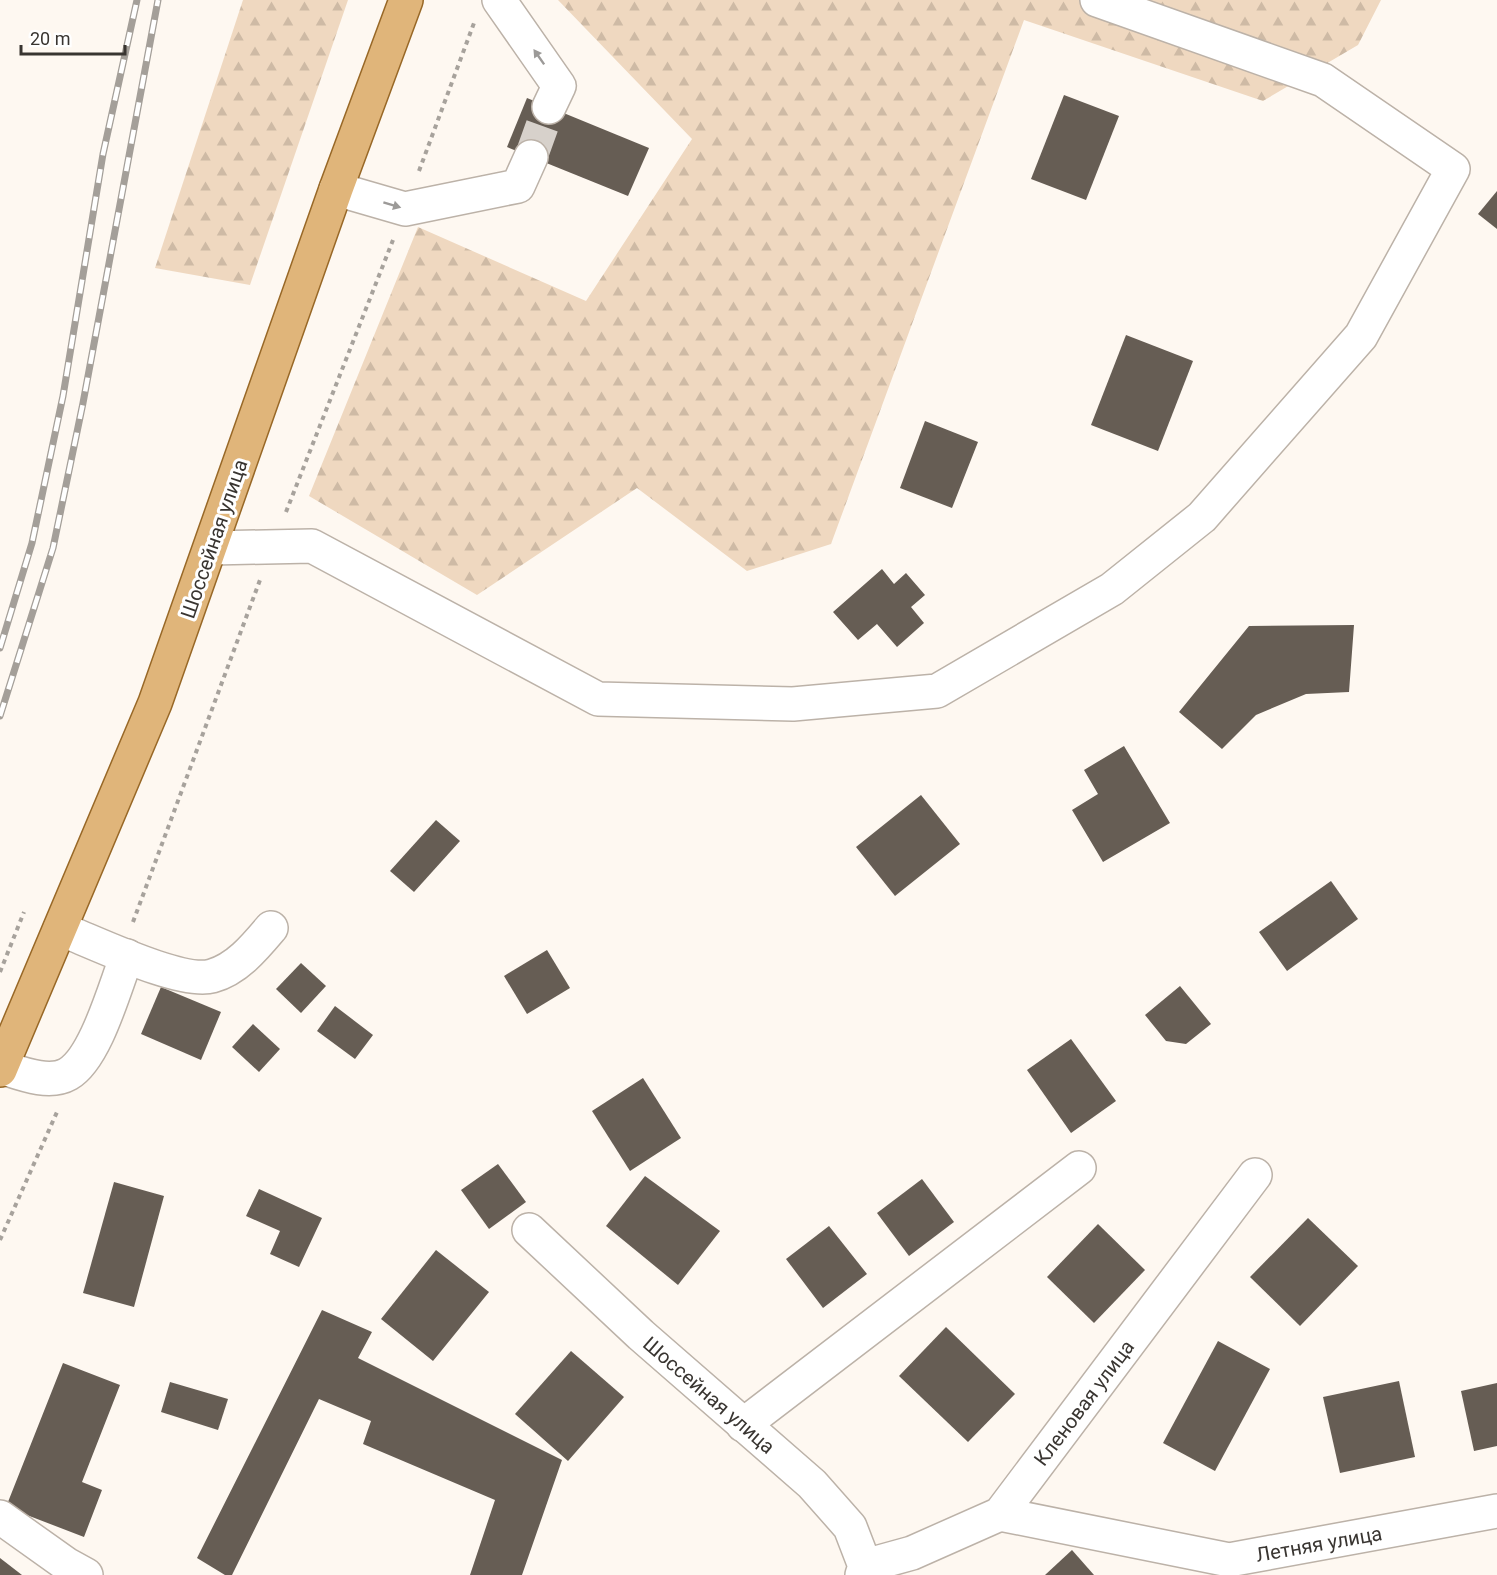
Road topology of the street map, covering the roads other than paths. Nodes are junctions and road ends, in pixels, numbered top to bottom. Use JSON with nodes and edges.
{"nodes":[{"id":1,"x":406,"y":0,"type":"edge"},
{"id":2,"x":499,"y":0,"type":"edge"},
{"id":3,"x":1097,"y":0,"type":"edge"},
{"id":4,"x":549,"y":107,"type":"tunnel mouth"},
{"id":5,"x":531,"y":157,"type":"tunnel mouth"},
{"id":6,"x":336,"y":189,"type":"junction"},
{"id":7,"x":211,"y":548,"type":"junction"},
{"id":8,"x":272,"y":928,"type":"dead end"},
{"id":9,"x":60,"y":929,"type":"junction"},
{"id":10,"x":127,"y":956,"type":"junction"},
{"id":11,"x":1,"y":1069,"type":"edge"},
{"id":12,"x":1080,"y":1168,"type":"dead end"},
{"id":13,"x":1255,"y":1175,"type":"dead end"},
{"id":14,"x":529,"y":1230,"type":"dead end"},
{"id":15,"x":743,"y":1425,"type":"junction"},
{"id":16,"x":1497,"y":1511,"type":"edge"},
{"id":17,"x":1000,"y":1514,"type":"junction"},
{"id":18,"x":0,"y":1517,"type":"edge"},
{"id":19,"x":1235,"y":1568,"type":"edge"},
{"id":20,"x":863,"y":1570,"type":"edge"},
{"id":21,"x":86,"y":1575,"type":"edge"}],
"edges":[{"from":1,"to":6,"type":"main road","name":"Шоссейная улица"},
{"from":4,"to":2,"type":"street","one_way":true},
{"from":3,"to":7,"type":"street"},
{"from":6,"to":5,"type":"street","one_way":true},
{"from":6,"to":7,"type":"main road","name":"Шоссейная улица"},
{"from":7,"to":9,"type":"main road","name":"Шоссейная улица"},
{"from":8,"to":10,"type":"street"},
{"from":9,"to":10,"type":"street"},
{"from":9,"to":11,"type":"main road","name":"Шоссейная улица"},
{"from":10,"to":11,"type":"street"},
{"from":12,"to":15,"type":"street"},
{"from":13,"to":17,"type":"street","name":"Кленовая улица"},
{"from":14,"to":15,"type":"street","name":"Шоссейная улица"},
{"from":15,"to":20,"type":"street","name":"Шоссейная улица"},
{"from":16,"to":19,"type":"street","name":"Летняя улица"},
{"from":17,"to":19,"type":"street","name":"Летняя улица"},
{"from":17,"to":20,"type":"street","name":"Кленовая улица"},
{"from":18,"to":21,"type":"street"}]}
